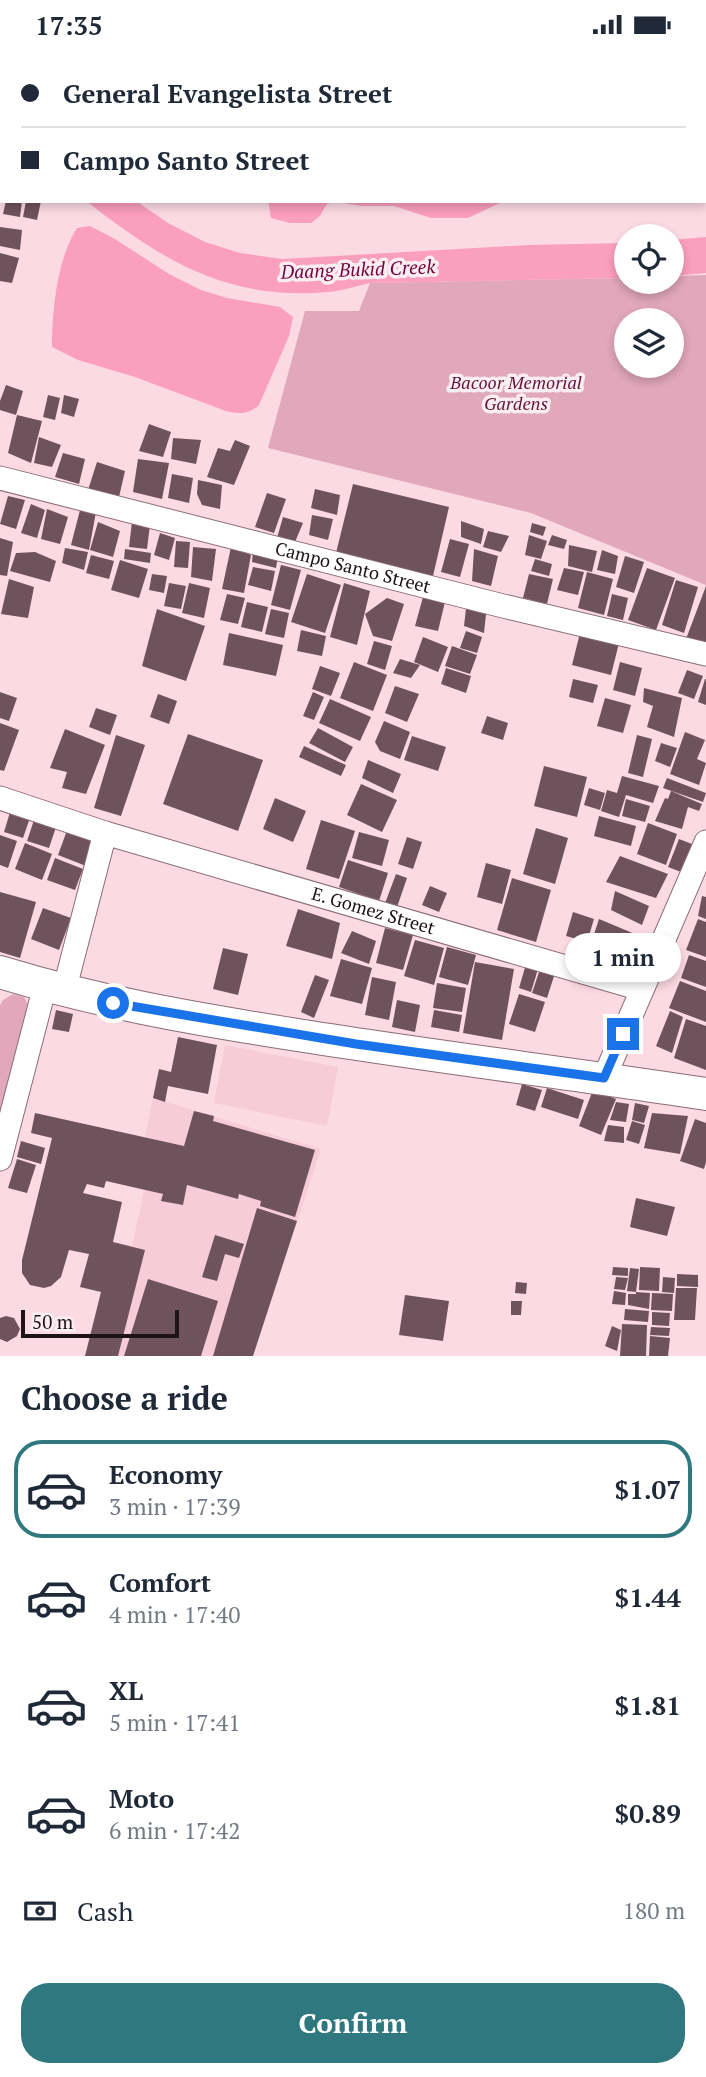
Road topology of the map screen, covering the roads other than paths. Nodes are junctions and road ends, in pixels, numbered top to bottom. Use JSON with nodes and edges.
{"nodes":[{"id":1,"x":0,"y":478,"type":"edge"},
{"id":2,"x":706,"y":654,"type":"edge"},
{"id":3,"x":0,"y":798,"type":"edge"},
{"id":4,"x":105,"y":833,"type":"junction"},
{"id":5,"x":706,"y":842,"type":"edge"},
{"id":6,"x":1,"y":975,"type":"edge"},
{"id":7,"x":55,"y":989,"type":"junction"},
{"id":8,"x":642,"y":989,"type":"junction"},
{"id":9,"x":604,"y":1078,"type":"junction"},
{"id":10,"x":706,"y":1094,"type":"edge"},
{"id":11,"x":0,"y":1159,"type":"edge"}],
"edges":[{"from":1,"to":2,"type":"street","name":"Campo Santo Street"},
{"from":3,"to":4,"type":"street","name":"E. Gomez Street"},
{"from":4,"to":7,"type":"street"},
{"from":4,"to":8,"type":"street","name":"E. Gomez Street"},
{"from":5,"to":8,"type":"street"},
{"from":6,"to":7,"type":"main road"},
{"from":7,"to":9,"type":"main road"},
{"from":7,"to":11,"type":"street"},
{"from":8,"to":9,"type":"street"},
{"from":9,"to":10,"type":"main road"}]}
